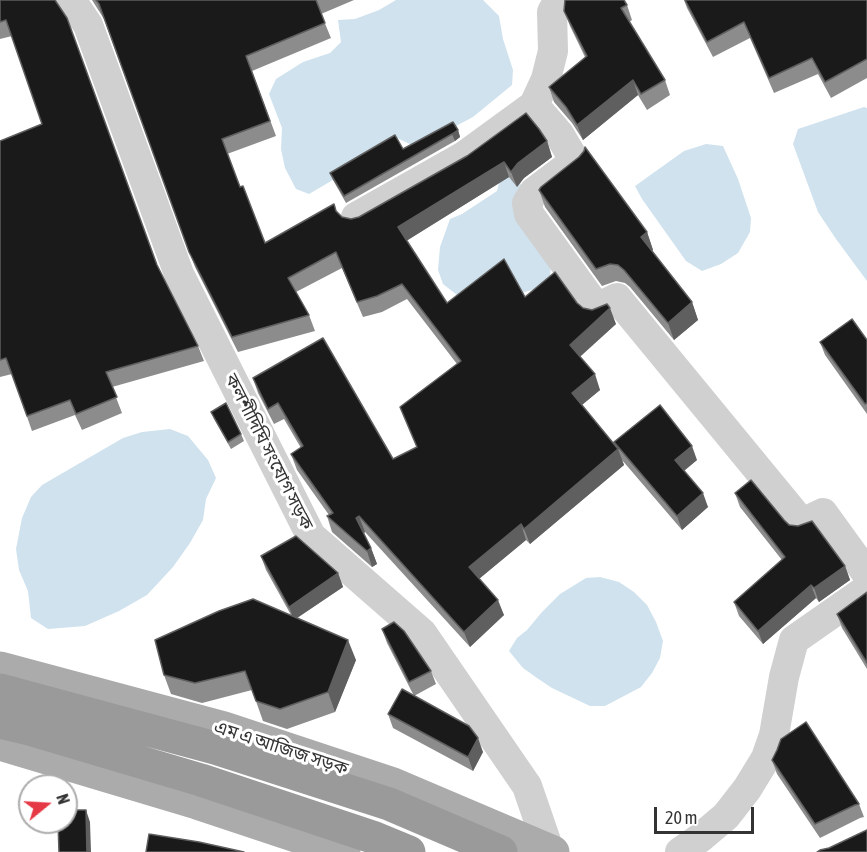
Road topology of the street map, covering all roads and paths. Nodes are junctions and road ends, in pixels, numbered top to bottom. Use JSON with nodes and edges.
{"nodes":[{"id":1,"x":71,"y":0,"type":"edge"},
{"id":2,"x":562,"y":0,"type":"edge"},
{"id":3,"x":534,"y":105,"type":"junction"},
{"id":4,"x":356,"y":217,"type":"edge"},
{"id":5,"x":867,"y":574,"type":"edge"},
{"id":6,"x":867,"y":589,"type":"edge"},
{"id":7,"x":0,"y":668,"type":"edge"},
{"id":8,"x":0,"y":690,"type":"edge"},
{"id":9,"x":0,"y":722,"type":"edge"},
{"id":10,"x":0,"y":744,"type":"edge"},
{"id":11,"x":551,"y":851,"type":"edge"},
{"id":12,"x":345,"y":852,"type":"edge"},
{"id":13,"x":409,"y":852,"type":"edge"},
{"id":14,"x":501,"y":852,"type":"edge"},
{"id":15,"x":680,"y":852,"type":"edge"}],
"edges":[{"from":1,"to":11,"type":"street","name":"কলশীদিঘি সংযোগ সড়ক"},
{"from":2,"to":3,"type":"street"},
{"from":3,"to":4,"type":"street"},
{"from":3,"to":5,"type":"street"},
{"from":6,"to":15,"type":"street"},
{"from":7,"to":11,"type":"main road","name":"এম এ আজিজ সড়ক"},
{"from":8,"to":14,"type":"highway"},
{"from":9,"to":13,"type":"highway"},
{"from":10,"to":12,"type":"main road"}]}
